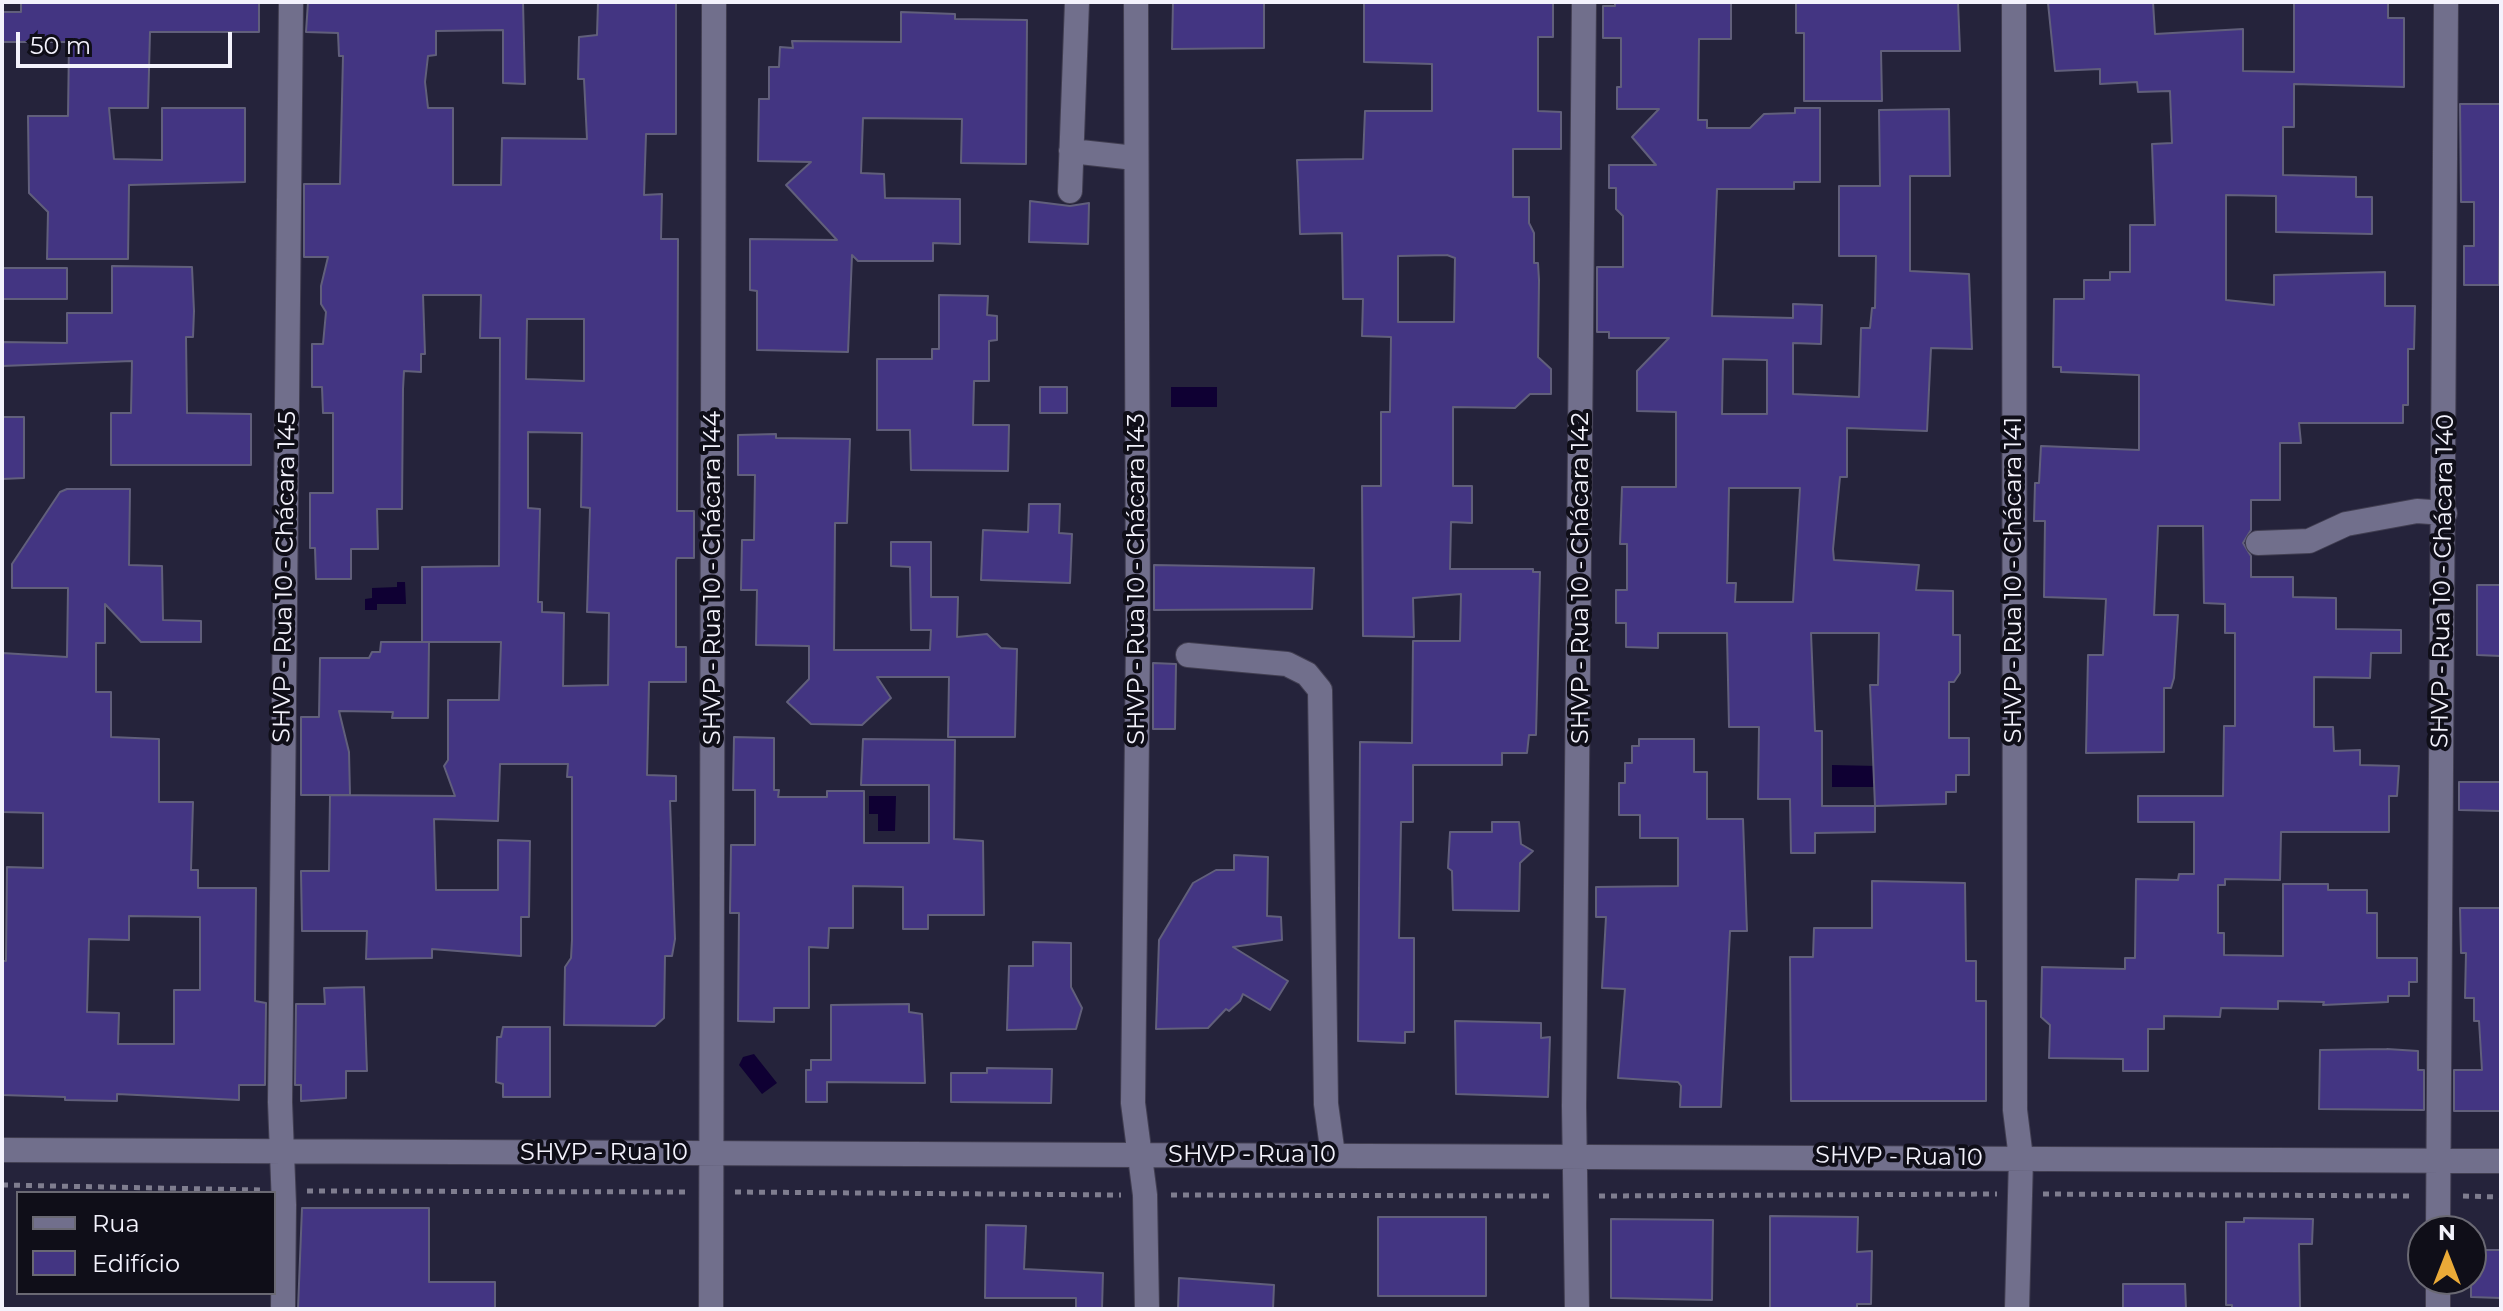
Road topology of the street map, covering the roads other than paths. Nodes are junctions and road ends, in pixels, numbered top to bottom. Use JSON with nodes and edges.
{"nodes":[{"id":1,"x":291,"y":2,"type":"edge"},
{"id":2,"x":714,"y":2,"type":"edge"},
{"id":3,"x":1077,"y":2,"type":"edge"},
{"id":4,"x":1136,"y":2,"type":"edge"},
{"id":5,"x":1584,"y":2,"type":"edge"},
{"id":6,"x":2014,"y":2,"type":"edge"},
{"id":7,"x":2446,"y":2,"type":"edge"},
{"id":8,"x":1071,"y":151,"type":"junction"},
{"id":9,"x":1135,"y":158,"type":"junction"},
{"id":10,"x":1070,"y":191,"type":"dead end"},
{"id":11,"x":2445,"y":513,"type":"junction"},
{"id":12,"x":2258,"y":543,"type":"dead end"},
{"id":13,"x":1188,"y":655,"type":"dead end"},
{"id":14,"x":2,"y":1150,"type":"edge"},
{"id":15,"x":281,"y":1152,"type":"junction"},
{"id":16,"x":712,"y":1153,"type":"junction"},
{"id":17,"x":1575,"y":1154,"type":"junction"},
{"id":18,"x":1140,"y":1155,"type":"junction"},
{"id":19,"x":1333,"y":1155,"type":"junction"},
{"id":20,"x":2021,"y":1158,"type":"junction"},
{"id":21,"x":2439,"y":1160,"type":"junction"},
{"id":22,"x":2501,"y":1161,"type":"edge"},
{"id":23,"x":2438,"y":1215,"type":"edge"},
{"id":24,"x":283,"y":1309,"type":"edge"},
{"id":25,"x":711,"y":1309,"type":"edge"},
{"id":26,"x":1147,"y":1309,"type":"edge"},
{"id":27,"x":1577,"y":1309,"type":"edge"},
{"id":28,"x":2017,"y":1309,"type":"edge"}],
"edges":[{"from":1,"to":15,"type":"street","name":"SHVP - Rua 10 - Chácara 145"},
{"from":2,"to":16,"type":"street","name":"SHVP - Rua 10 - Chácara 144"},
{"from":3,"to":8,"type":"street"},
{"from":4,"to":9,"type":"street","name":"SHVP - Rua 10 - Chácara 143"},
{"from":5,"to":17,"type":"street","name":"SHVP - Rua 10 - Chácara 142"},
{"from":6,"to":20,"type":"street","name":"SHVP - Rua 10 - Chácara 141"},
{"from":7,"to":11,"type":"street","name":"SHVP - Rua 10 - Chácara 140"},
{"from":8,"to":9,"type":"street"},
{"from":8,"to":10,"type":"street"},
{"from":9,"to":18,"type":"street","name":"SHVP - Rua 10 - Chácara 143"},
{"from":11,"to":12,"type":"street"},
{"from":11,"to":21,"type":"street","name":"SHVP - Rua 10 - Chácara 140"},
{"from":13,"to":19,"type":"street"},
{"from":14,"to":15,"type":"street","name":"SHVP - Rua 10"},
{"from":15,"to":16,"type":"street","name":"SHVP - Rua 10"},
{"from":15,"to":24,"type":"street","name":"SHVP - Rua 10 - Chácara 145"},
{"from":16,"to":18,"type":"street","name":"SHVP - Rua 10"},
{"from":16,"to":25,"type":"street","name":"SHVP - Rua 10 - Chácara 144"},
{"from":17,"to":19,"type":"street","name":"SHVP - Rua 10"},
{"from":17,"to":20,"type":"street","name":"SHVP - Rua 10"},
{"from":17,"to":27,"type":"street","name":"SHVP - Rua 10 - Chácara 142"},
{"from":18,"to":19,"type":"street","name":"SHVP - Rua 10"},
{"from":18,"to":26,"type":"street","name":"SHVP - Rua 10 - Chácara 143"},
{"from":20,"to":21,"type":"street","name":"SHVP - Rua 10"},
{"from":20,"to":28,"type":"street","name":"SHVP - Rua 10 - Chácara 141"},
{"from":21,"to":22,"type":"street","name":"SHVP - Rua 10"},
{"from":21,"to":23,"type":"street","name":"SHVP - Rua 10 - Chácara 140"}]}
